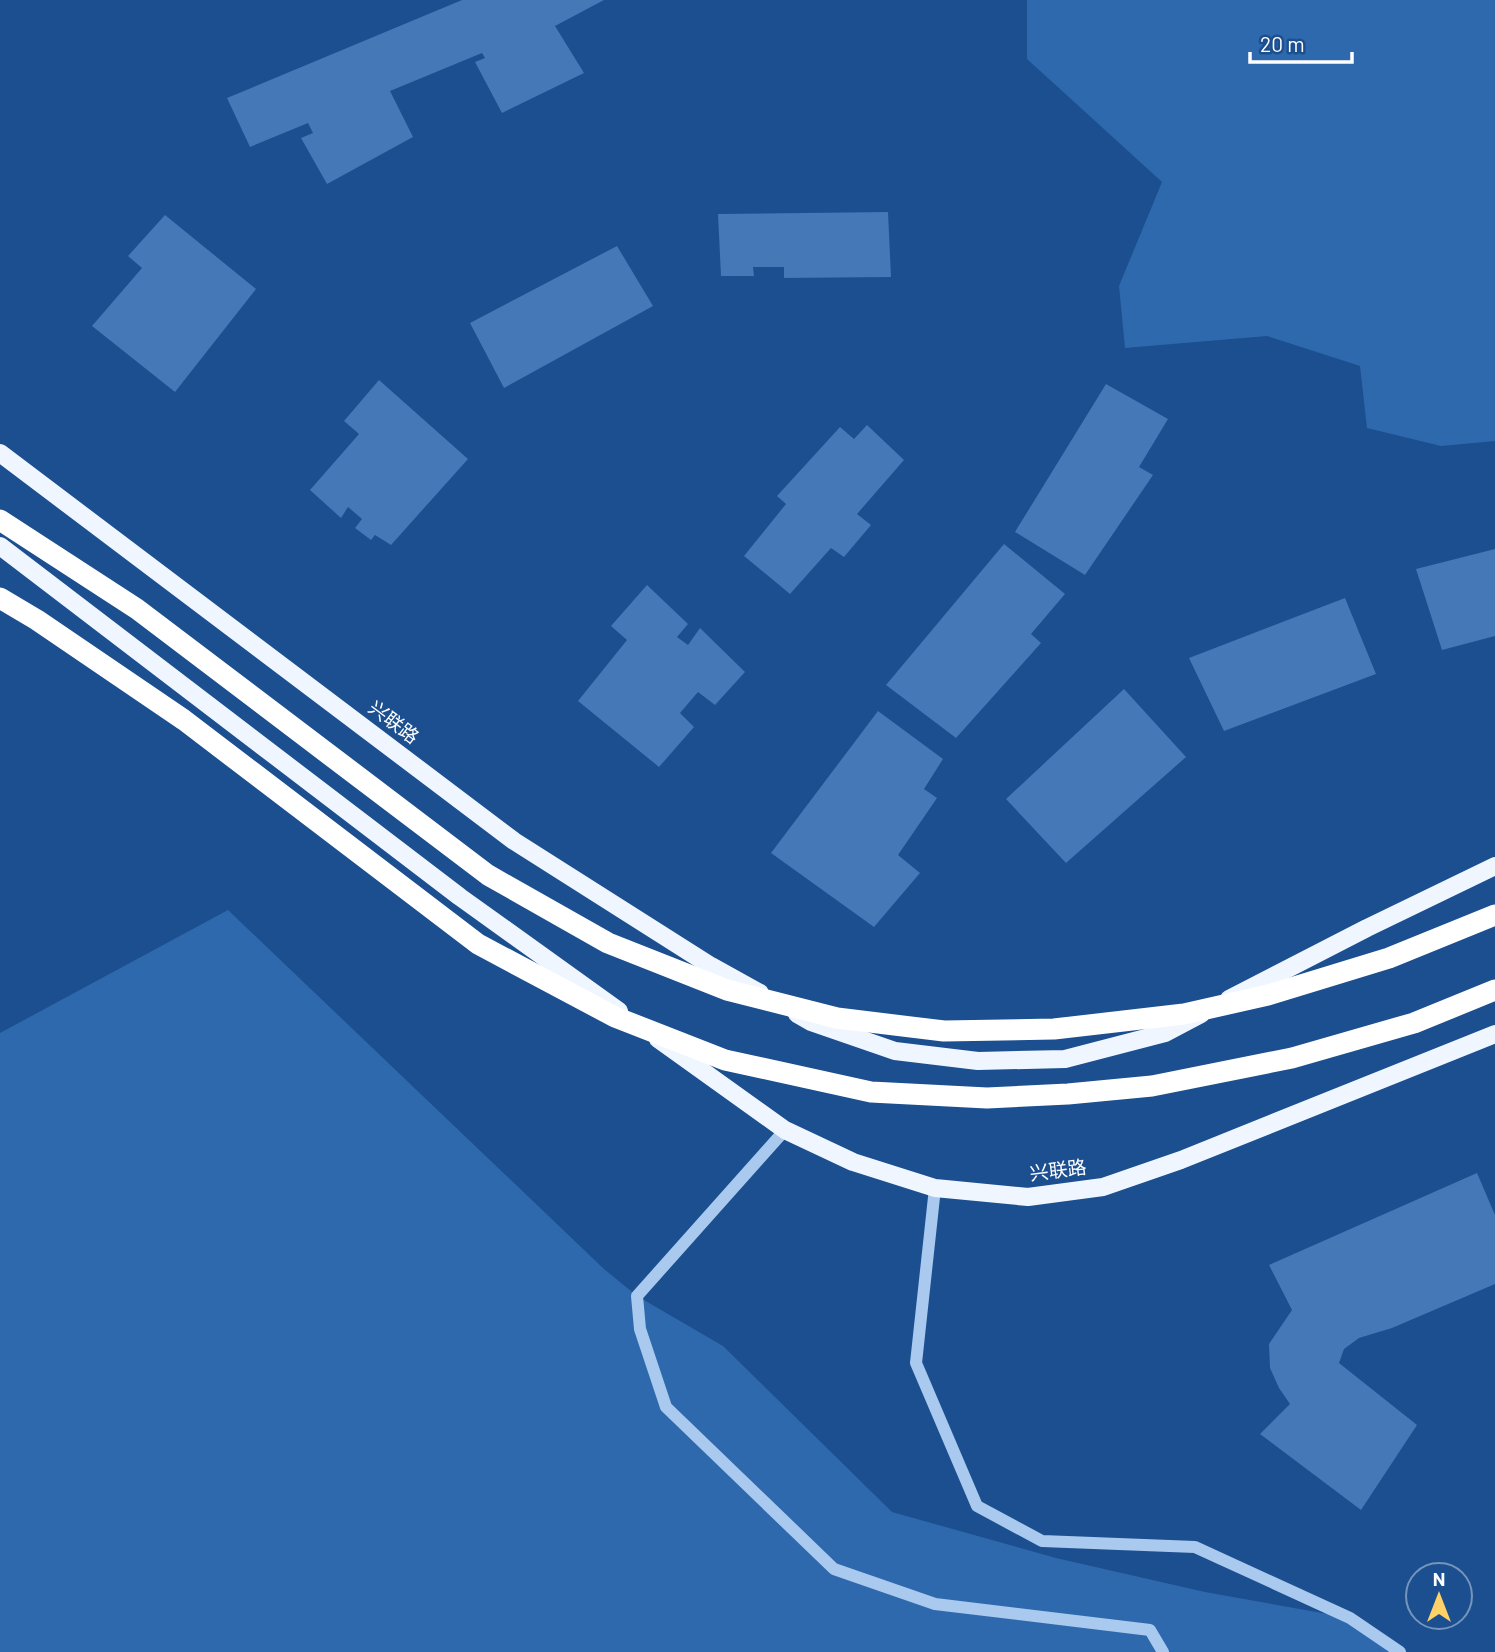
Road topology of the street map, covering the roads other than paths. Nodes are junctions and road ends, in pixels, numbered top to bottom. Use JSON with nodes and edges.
{"nodes":[{"id":1,"x":0,"y":453,"type":"edge"},
{"id":2,"x":0,"y":520,"type":"edge"},
{"id":3,"x":0,"y":546,"type":"edge"},
{"id":4,"x":0,"y":598,"type":"edge"},
{"id":5,"x":1495,"y":866,"type":"edge"},
{"id":6,"x":1495,"y":915,"type":"edge"},
{"id":7,"x":1495,"y":990,"type":"edge"},
{"id":8,"x":1495,"y":1034,"type":"edge"},
{"id":9,"x":785,"y":1130,"type":"junction"},
{"id":10,"x":935,"y":1188,"type":"junction"},
{"id":11,"x":1163,"y":1652,"type":"edge"},
{"id":12,"x":1400,"y":1652,"type":"edge"}],
"edges":[{"from":1,"to":5,"type":"main road","name":"兴联路"},
{"from":2,"to":6,"type":"highway"},
{"from":3,"to":9,"type":"main road","name":"兴联路"},
{"from":4,"to":7,"type":"highway"},
{"from":8,"to":10,"type":"main road","name":"兴联路"},
{"from":9,"to":10,"type":"main road","name":"兴联路"},
{"from":9,"to":11,"type":"street"},
{"from":10,"to":12,"type":"street"}]}
